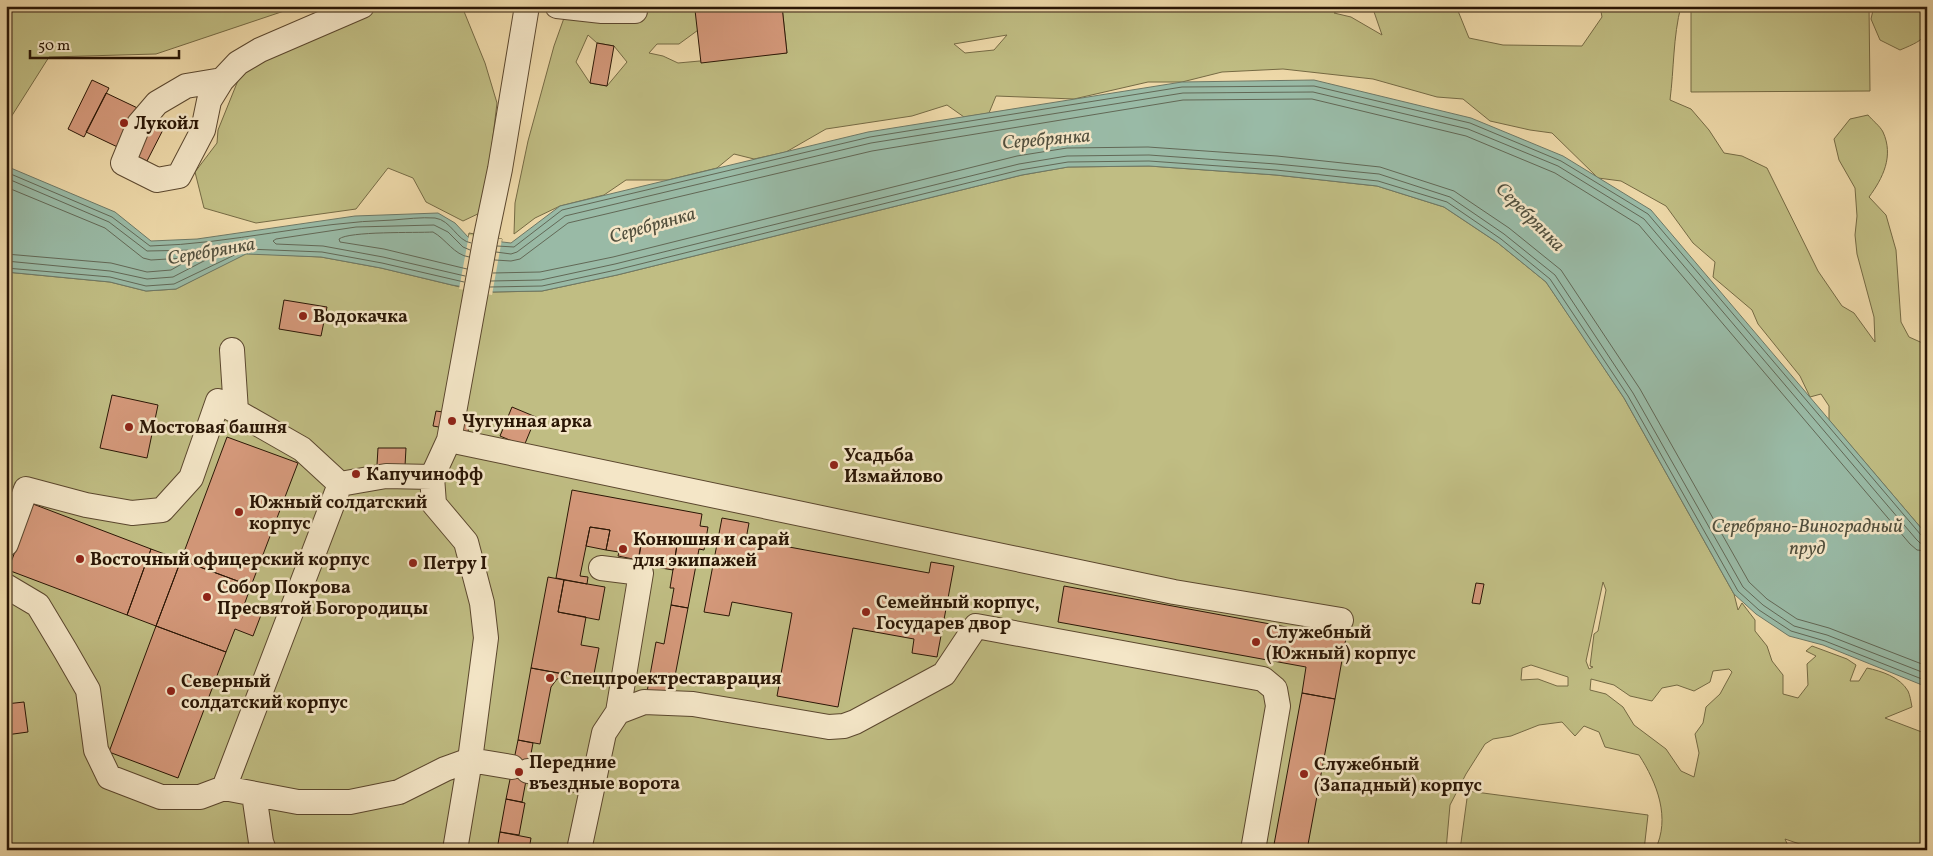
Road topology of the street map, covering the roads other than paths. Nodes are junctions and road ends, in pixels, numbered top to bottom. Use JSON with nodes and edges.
{"nodes":[{"id":1,"x":362,"y":6,"type":"edge"},
{"id":2,"x":527,"y":6,"type":"edge"},
{"id":3,"x":557,"y":6,"type":"edge"},
{"id":4,"x":635,"y":6,"type":"edge"},
{"id":5,"x":222,"y":80,"type":"junction"},
{"id":6,"x":232,"y":350,"type":"dead end"},
{"id":7,"x":236,"y":411,"type":"junction"},
{"id":8,"x":449,"y":440,"type":"junction"},
{"id":9,"x":432,"y":477,"type":"junction"},
{"id":10,"x":340,"y":484,"type":"junction"},
{"id":11,"x":6,"y":544,"type":"edge"},
{"id":12,"x":601,"y":568,"type":"dead end"},
{"id":13,"x":6,"y":586,"type":"edge"},
{"id":14,"x":1341,"y":620,"type":"dead end"},
{"id":15,"x":618,"y":712,"type":"junction"},
{"id":16,"x":470,"y":760,"type":"junction"},
{"id":17,"x":593,"y":783,"type":"junction"},
{"id":18,"x":224,"y":788,"type":"junction"},
{"id":19,"x":254,"y":794,"type":"junction"},
{"id":20,"x":264,"y":850,"type":"edge"},
{"id":21,"x":454,"y":850,"type":"edge"},
{"id":22,"x":579,"y":850,"type":"edge"},
{"id":23,"x":1253,"y":850,"type":"edge"}],
"edges":[{"from":1,"to":5,"type":"street"},
{"from":2,"to":8,"type":"street"},
{"from":3,"to":4,"type":"street"},
{"from":5,"to":5,"type":"street"},
{"from":6,"to":7,"type":"street"},
{"from":7,"to":10,"type":"street"},
{"from":7,"to":11,"type":"street"},
{"from":8,"to":9,"type":"street"},
{"from":8,"to":14,"type":"street"},
{"from":9,"to":10,"type":"street"},
{"from":9,"to":16,"type":"street"},
{"from":10,"to":18,"type":"street"},
{"from":12,"to":15,"type":"street"},
{"from":13,"to":18,"type":"street"},
{"from":15,"to":17,"type":"street"},
{"from":15,"to":23,"type":"street"},
{"from":16,"to":17,"type":"street"},
{"from":16,"to":19,"type":"street"},
{"from":16,"to":21,"type":"street"},
{"from":17,"to":22,"type":"street"},
{"from":18,"to":19,"type":"street"},
{"from":19,"to":20,"type":"street"}]}
